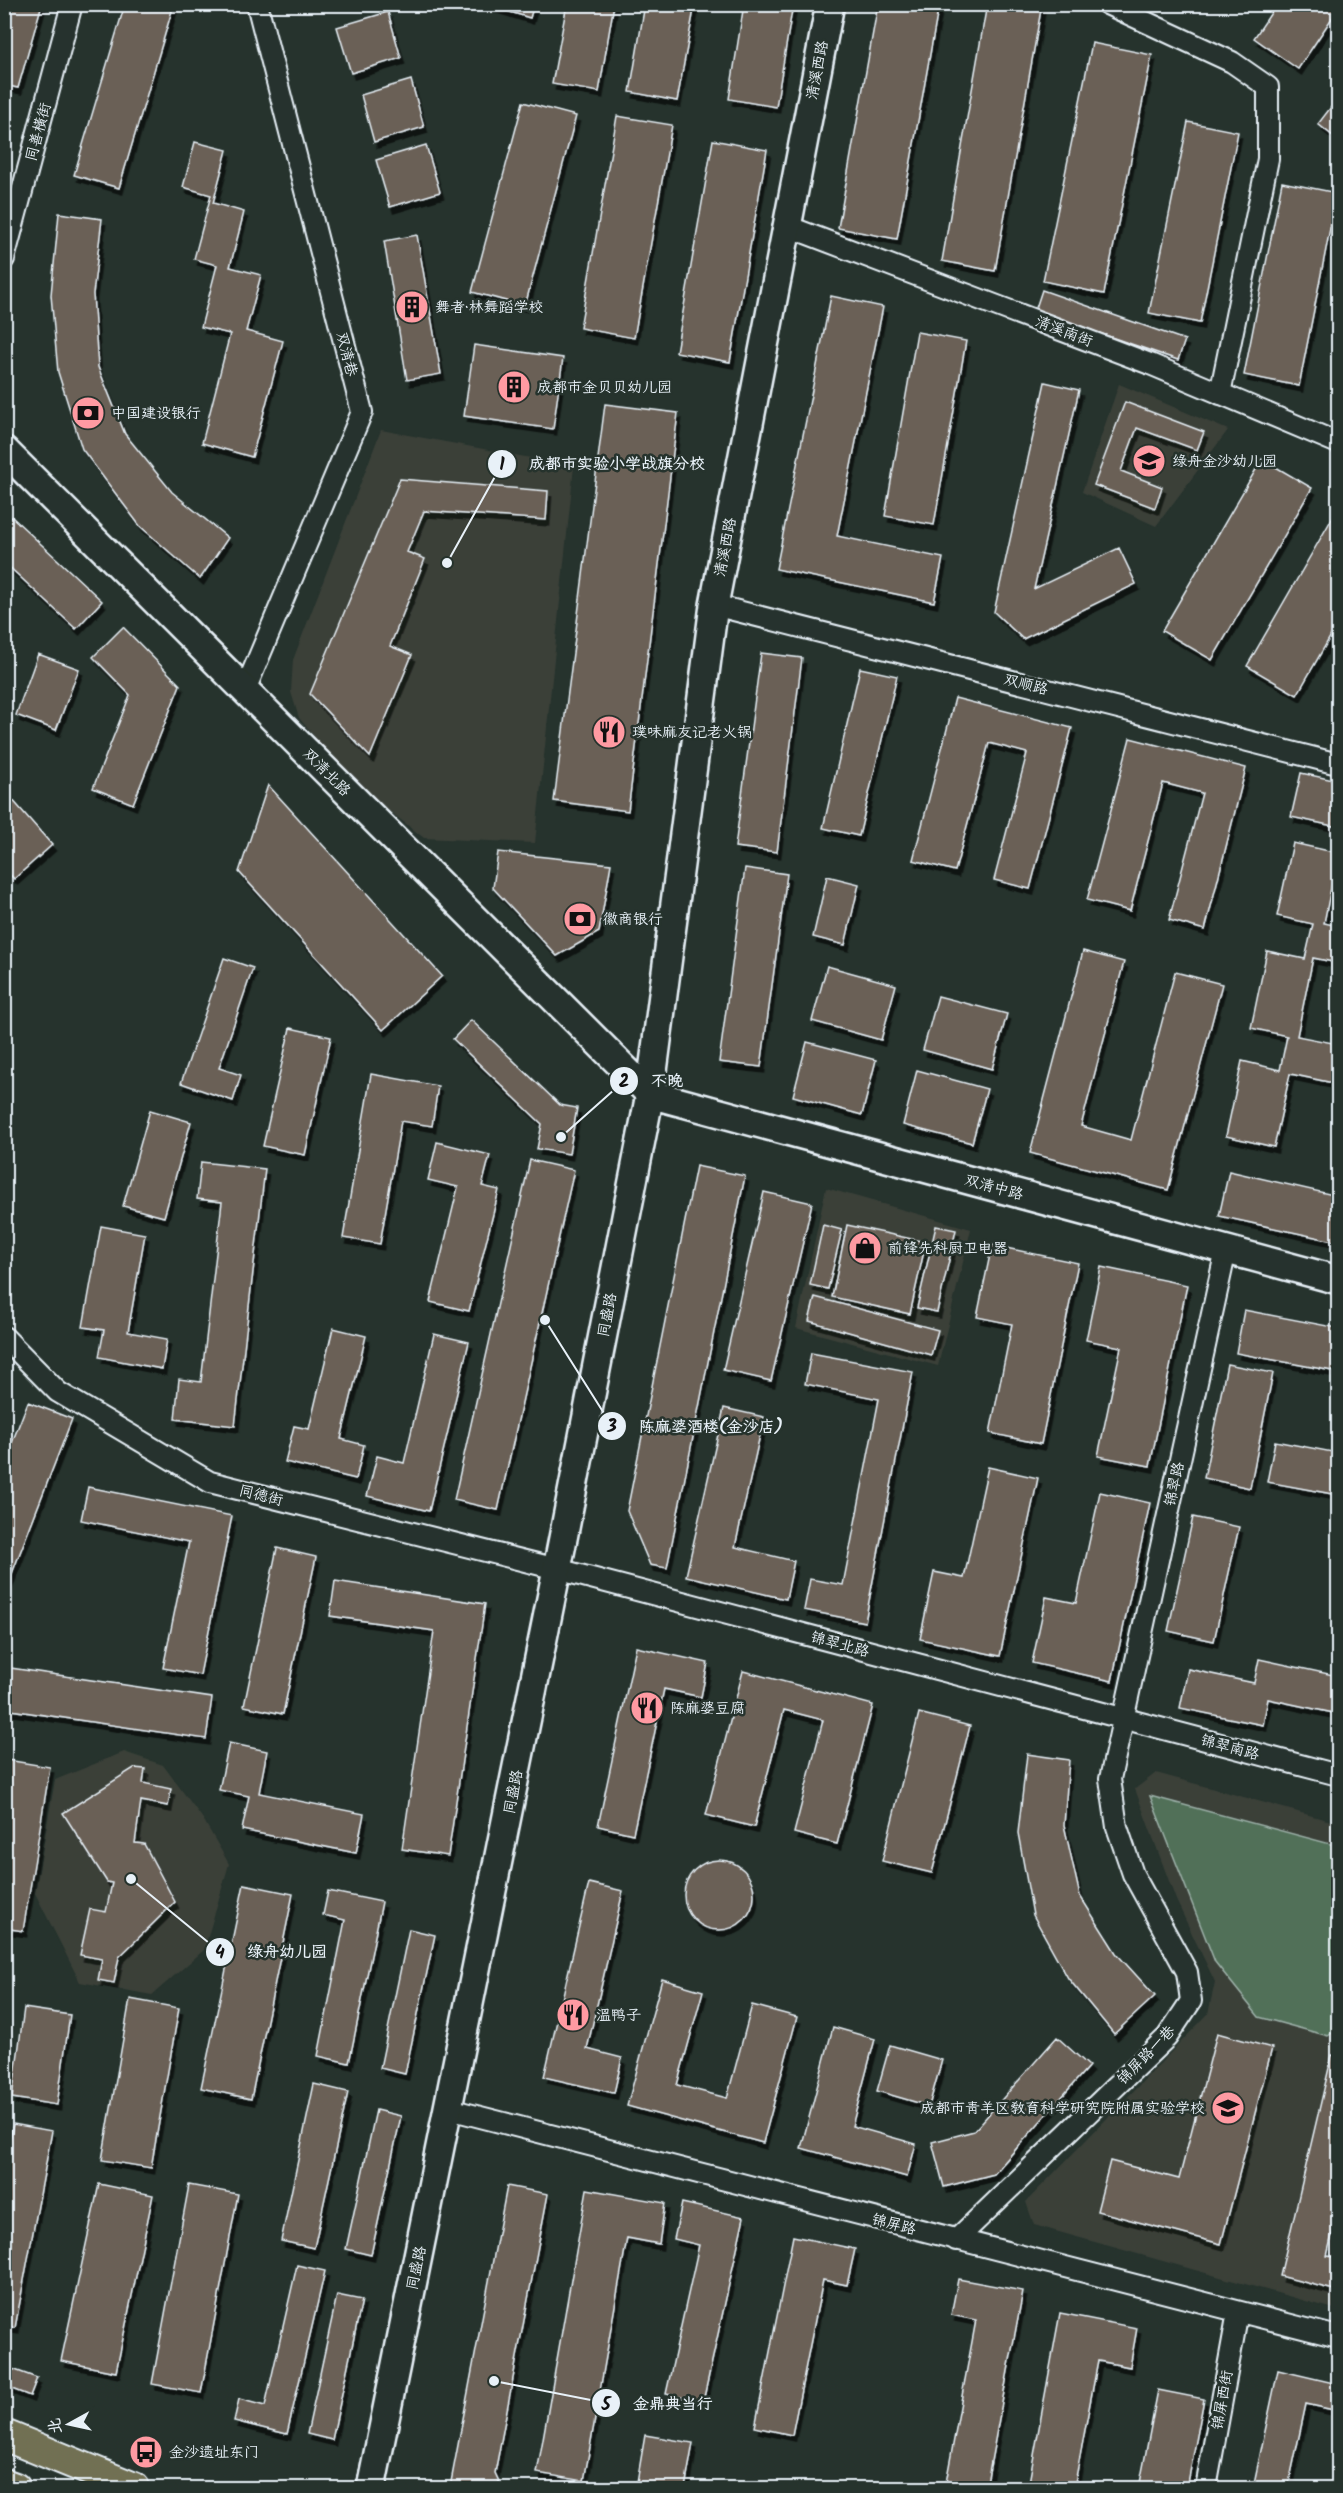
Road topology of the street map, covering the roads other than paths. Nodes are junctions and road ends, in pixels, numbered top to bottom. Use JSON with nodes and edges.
{"nodes":[{"id":1,"x":72,"y":4,"type":"edge"},
{"id":2,"x":257,"y":4,"type":"edge"},
{"id":3,"x":830,"y":4,"type":"edge"},
{"id":4,"x":1107,"y":4,"type":"edge"},
{"id":5,"x":787,"y":226,"type":"junction"},
{"id":6,"x":4,"y":259,"type":"edge"},
{"id":7,"x":1221,"y":394,"type":"junction"},
{"id":8,"x":1338,"y":442,"type":"edge"},
{"id":9,"x":4,"y":450,"type":"edge"},
{"id":10,"x":714,"y":605,"type":"junction"},
{"id":11,"x":245,"y":690,"type":"junction"},
{"id":12,"x":1338,"y":764,"type":"edge"},
{"id":13,"x":650,"y":1094,"type":"junction"},
{"id":14,"x":1226,"y":1250,"type":"junction"},
{"id":15,"x":1338,"y":1280,"type":"edge"},
{"id":16,"x":4,"y":1337,"type":"edge"},
{"id":17,"x":557,"y":1569,"type":"junction"},
{"id":18,"x":1122,"y":1718,"type":"junction"},
{"id":19,"x":1338,"y":1775,"type":"edge"},
{"id":20,"x":449,"y":2109,"type":"junction"},
{"id":21,"x":956,"y":2240,"type":"junction"},
{"id":22,"x":1238,"y":2312,"type":"junction"},
{"id":23,"x":1338,"y":2337,"type":"edge"},
{"id":24,"x":4,"y":2435,"type":"edge"},
{"id":25,"x":4,"y":2484,"type":"edge"},
{"id":26,"x":15,"y":2488,"type":"edge"},
{"id":27,"x":134,"y":2488,"type":"edge"},
{"id":28,"x":371,"y":2488,"type":"edge"},
{"id":29,"x":1206,"y":2488,"type":"edge"}],
"edges":[{"from":1,"to":6,"type":"street","name":"同善横街"},
{"from":2,"to":11,"type":"street","name":"双清巷"},
{"from":3,"to":5,"type":"street","name":"清溪西路"},
{"from":4,"to":7,"type":"street"},
{"from":5,"to":7,"type":"street","name":"清溪南街"},
{"from":5,"to":10,"type":"street","name":"清溪西路"},
{"from":7,"to":8,"type":"street","name":"清溪南街"},
{"from":9,"to":11,"type":"street","name":"双清北路"},
{"from":10,"to":12,"type":"street","name":"双顺路"},
{"from":10,"to":13,"type":"street","name":"清溪西路"},
{"from":11,"to":13,"type":"street","name":"双清北路"},
{"from":13,"to":14,"type":"street","name":"双清中路"},
{"from":13,"to":17,"type":"street","name":"同盛路"},
{"from":14,"to":15,"type":"street","name":"双清中路"},
{"from":14,"to":18,"type":"street","name":"锦翠路"},
{"from":16,"to":17,"type":"street","name":"同德街"},
{"from":17,"to":18,"type":"street","name":"锦翠北路"},
{"from":17,"to":20,"type":"street","name":"同盛路"},
{"from":18,"to":19,"type":"street","name":"锦翠南路"},
{"from":18,"to":21,"type":"street","name":"锦屏路一巷"},
{"from":20,"to":21,"type":"street","name":"锦屏路"},
{"from":20,"to":28,"type":"street","name":"同盛路"},
{"from":21,"to":22,"type":"street","name":"锦屏路"},
{"from":22,"to":23,"type":"street","name":"锦屏路"},
{"from":22,"to":29,"type":"street","name":"锦屏西街"},
{"from":24,"to":27,"type":"main road"},
{"from":25,"to":26,"type":"main road"}]}
